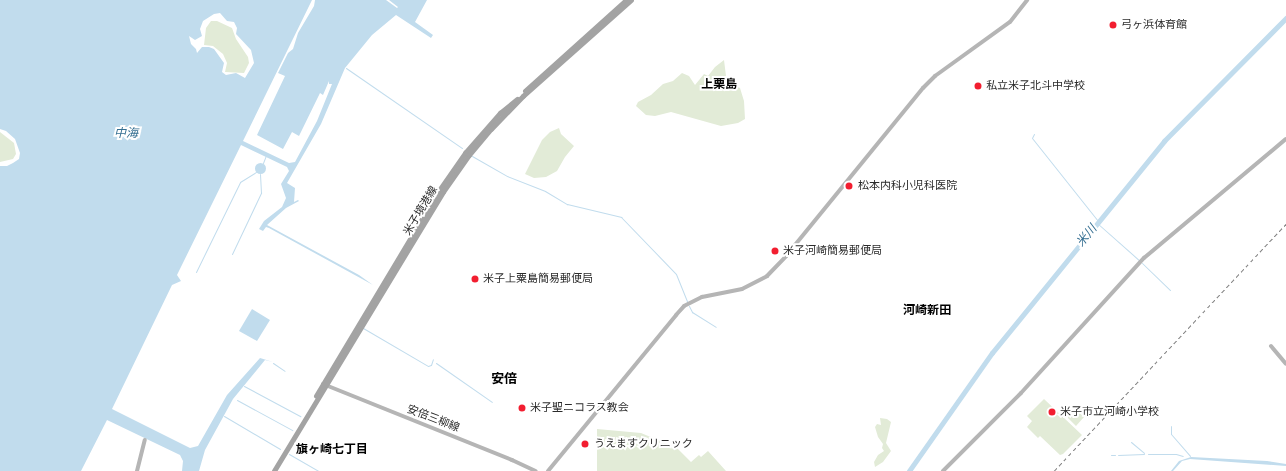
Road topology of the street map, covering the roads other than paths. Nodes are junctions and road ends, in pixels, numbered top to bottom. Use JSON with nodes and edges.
{"nodes":[{"id":1,"x":626,"y":0,"type":"edge"},
{"id":2,"x":631,"y":0,"type":"edge"},
{"id":3,"x":1027,"y":0,"type":"edge"},
{"id":4,"x":1286,"y":139,"type":"edge"},
{"id":5,"x":1271,"y":346,"type":"dead end"},
{"id":6,"x":1286,"y":364,"type":"edge"},
{"id":7,"x":324,"y":385,"type":"junction"},
{"id":8,"x":145,"y":440,"type":"dead end"},
{"id":9,"x":137,"y":471,"type":"edge"},
{"id":10,"x":270,"y":471,"type":"edge"},
{"id":11,"x":274,"y":471,"type":"edge"},
{"id":12,"x":536,"y":471,"type":"edge"},
{"id":13,"x":548,"y":471,"type":"edge"},
{"id":14,"x":943,"y":471,"type":"edge"}],
"edges":[{"from":1,"to":7,"type":"main road","name":"米子境港線"},
{"from":2,"to":7,"type":"main road","name":"米子境港線"},
{"from":3,"to":13,"type":"street"},
{"from":4,"to":14,"type":"street"},
{"from":5,"to":6,"type":"street"},
{"from":7,"to":10,"type":"main road","name":"米子境港線"},
{"from":7,"to":11,"type":"main road","name":"米子境港線"},
{"from":7,"to":12,"type":"street","name":"安倍三柳線"},
{"from":8,"to":9,"type":"street"}]}
